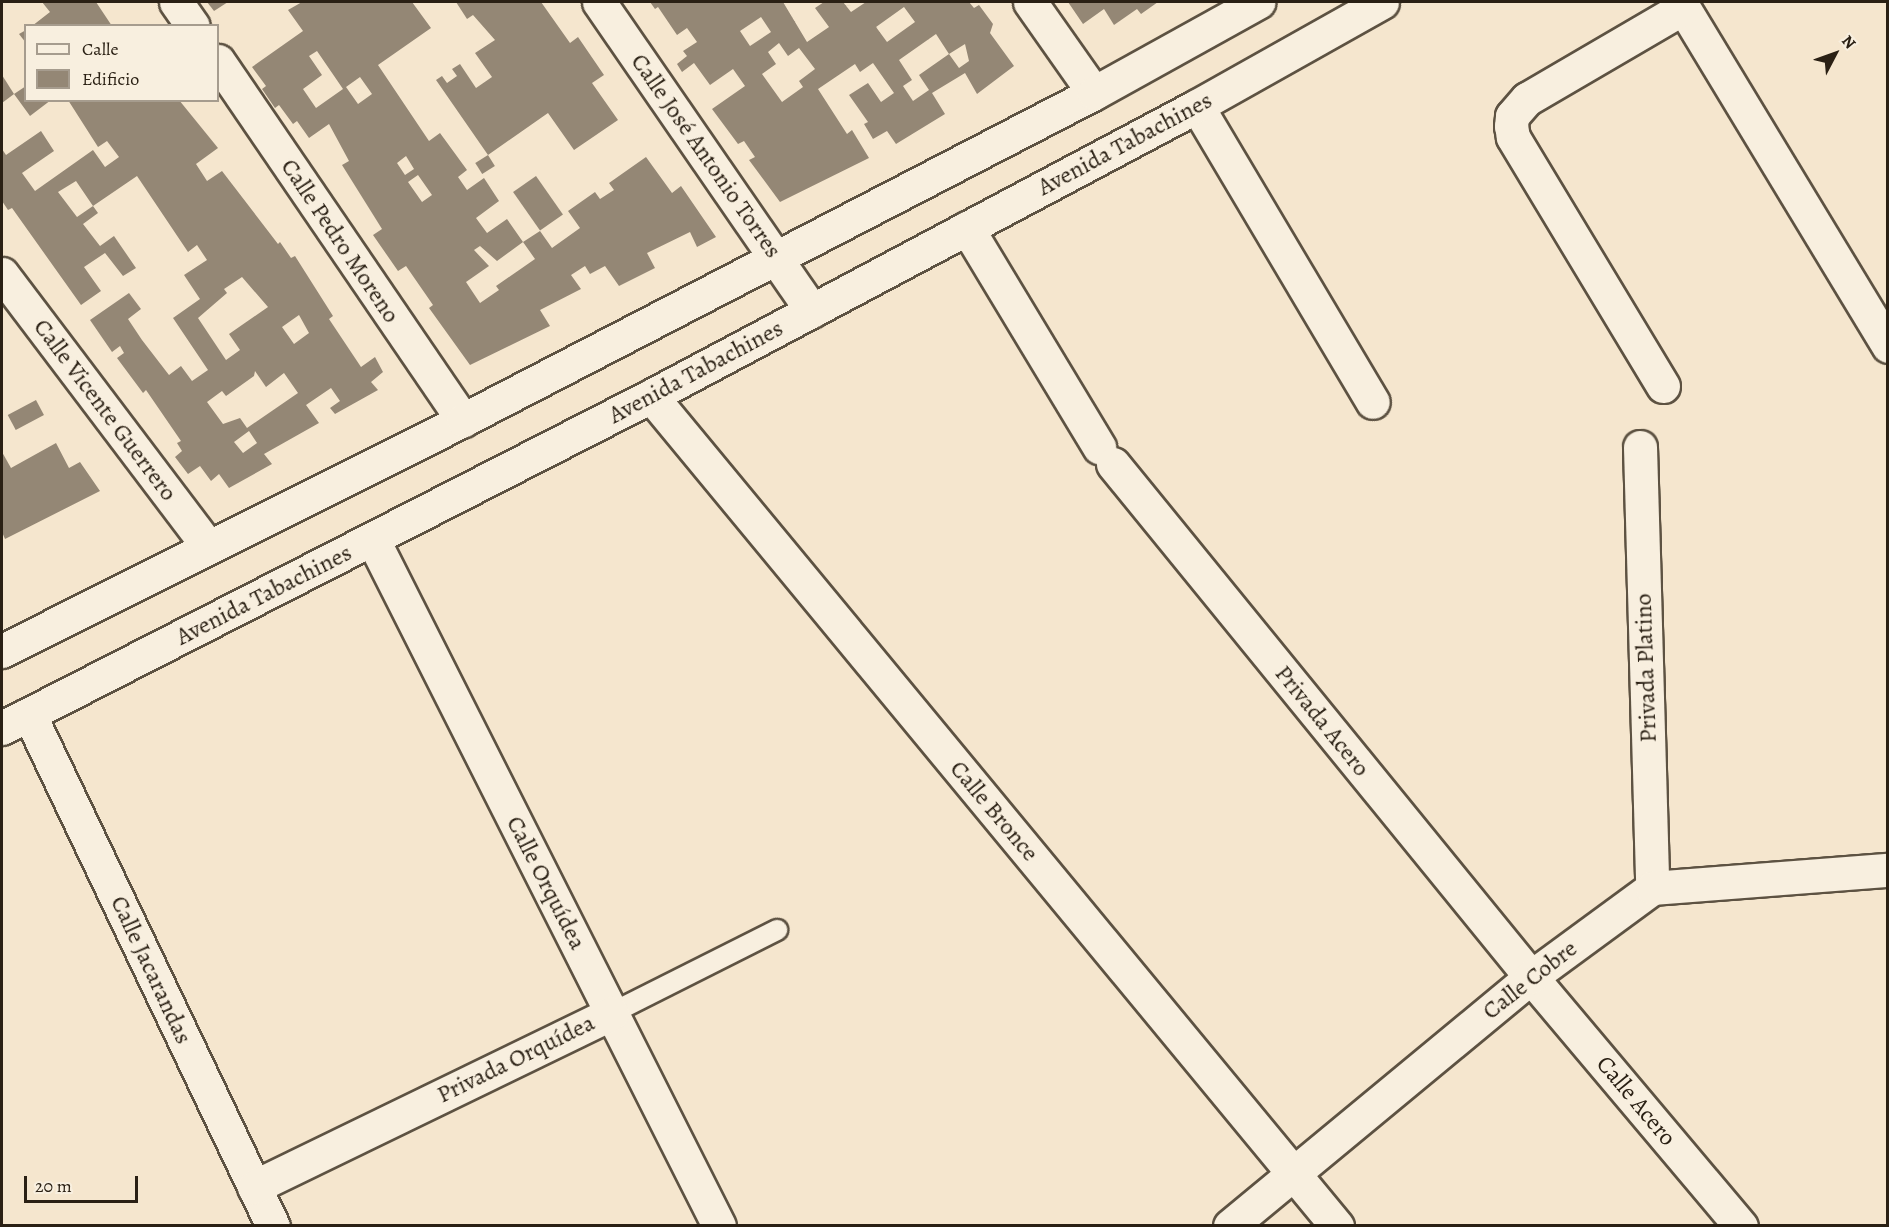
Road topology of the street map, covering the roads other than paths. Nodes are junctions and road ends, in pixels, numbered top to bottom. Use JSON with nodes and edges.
{"nodes":[{"id":1,"x":176,"y":2,"type":"edge"},
{"id":2,"x":599,"y":2,"type":"edge"},
{"id":3,"x":1030,"y":2,"type":"edge"},
{"id":4,"x":1258,"y":2,"type":"edge"},
{"id":5,"x":1382,"y":2,"type":"edge"},
{"id":6,"x":1682,"y":5,"type":"edge"},
{"id":7,"x":192,"y":24,"type":"edge"},
{"id":8,"x":219,"y":63,"type":"edge"},
{"id":9,"x":1094,"y":93,"type":"junction"},
{"id":10,"x":1197,"y":106,"type":"junction"},
{"id":11,"x":967,"y":228,"type":"junction"},
{"id":12,"x":776,"y":258,"type":"junction"},
{"id":13,"x":2,"y":274,"type":"edge"},
{"id":14,"x":812,"y":311,"type":"junction"},
{"id":15,"x":1887,"y":346,"type":"edge"},
{"id":16,"x":1663,"y":386,"type":"dead end"},
{"id":17,"x":651,"y":396,"type":"junction"},
{"id":18,"x":1373,"y":402,"type":"dead end"},
{"id":19,"x":463,"y":420,"type":"junction"},
{"id":20,"x":1640,"y":447,"type":"dead end"},
{"id":21,"x":374,"y":540,"type":"junction"},
{"id":22,"x":208,"y":546,"type":"junction"},
{"id":23,"x":2,"y":651,"type":"edge"},
{"id":24,"x":15,"y":721,"type":"edge"},
{"id":25,"x":1887,"y":870,"type":"edge"},
{"id":26,"x":1652,"y":888,"type":"junction"},
{"id":27,"x":777,"y":930,"type":"dead end"},
{"id":28,"x":1531,"y":977,"type":"junction"},
{"id":29,"x":612,"y":1013,"type":"junction"},
{"id":30,"x":1292,"y":1172,"type":"junction"},
{"id":31,"x":254,"y":1187,"type":"junction"},
{"id":32,"x":273,"y":1226,"type":"edge"},
{"id":33,"x":719,"y":1226,"type":"edge"},
{"id":34,"x":1230,"y":1226,"type":"edge"},
{"id":35,"x":1337,"y":1226,"type":"edge"},
{"id":36,"x":1741,"y":1226,"type":"edge"}],
"edges":[{"from":1,"to":7,"type":"street"},
{"from":2,"to":12,"type":"street","name":"Calle José Antonio Torres"},
{"from":3,"to":9,"type":"street"},
{"from":4,"to":9,"type":"street"},
{"from":5,"to":10,"type":"street","name":"Avenida Tabachines"},
{"from":6,"to":15,"type":"street"},
{"from":6,"to":16,"type":"street"},
{"from":8,"to":19,"type":"street","name":"Calle Pedro Moreno"},
{"from":9,"to":12,"type":"street"},
{"from":10,"to":11,"type":"street","name":"Avenida Tabachines"},
{"from":10,"to":18,"type":"street"},
{"from":11,"to":14,"type":"street","name":"Avenida Tabachines"},
{"from":11,"to":28,"type":"street","name":"Privada Acero"},
{"from":12,"to":14,"type":"street","name":"Calle José Antonio Torres"},
{"from":12,"to":19,"type":"street"},
{"from":13,"to":22,"type":"street","name":"Calle Vicente Guerrero"},
{"from":14,"to":17,"type":"street","name":"Avenida Tabachines"},
{"from":17,"to":21,"type":"street","name":"Avenida Tabachines"},
{"from":17,"to":30,"type":"street","name":"Calle Bronce"},
{"from":19,"to":22,"type":"street"},
{"from":20,"to":26,"type":"street","name":"Privada Platino"},
{"from":21,"to":24,"type":"street","name":"Avenida Tabachines"},
{"from":21,"to":29,"type":"street","name":"Calle Orquídea"},
{"from":22,"to":23,"type":"street"},
{"from":24,"to":31,"type":"street","name":"Calle Jacarandas"},
{"from":25,"to":26,"type":"street"},
{"from":26,"to":28,"type":"street","name":"Calle Cobre"},
{"from":27,"to":29,"type":"lane","name":"Privada Orquídea"},
{"from":28,"to":30,"type":"street","name":"Calle Cobre"},
{"from":28,"to":36,"type":"street","name":"Calle Acero"},
{"from":29,"to":31,"type":"street","name":"Privada Orquídea"},
{"from":29,"to":33,"type":"street","name":"Calle Orquídea"},
{"from":30,"to":34,"type":"street","name":"Calle Cobre"},
{"from":30,"to":35,"type":"street","name":"Calle Bronce"},
{"from":31,"to":32,"type":"street","name":"Calle Jacarandas"}]}
